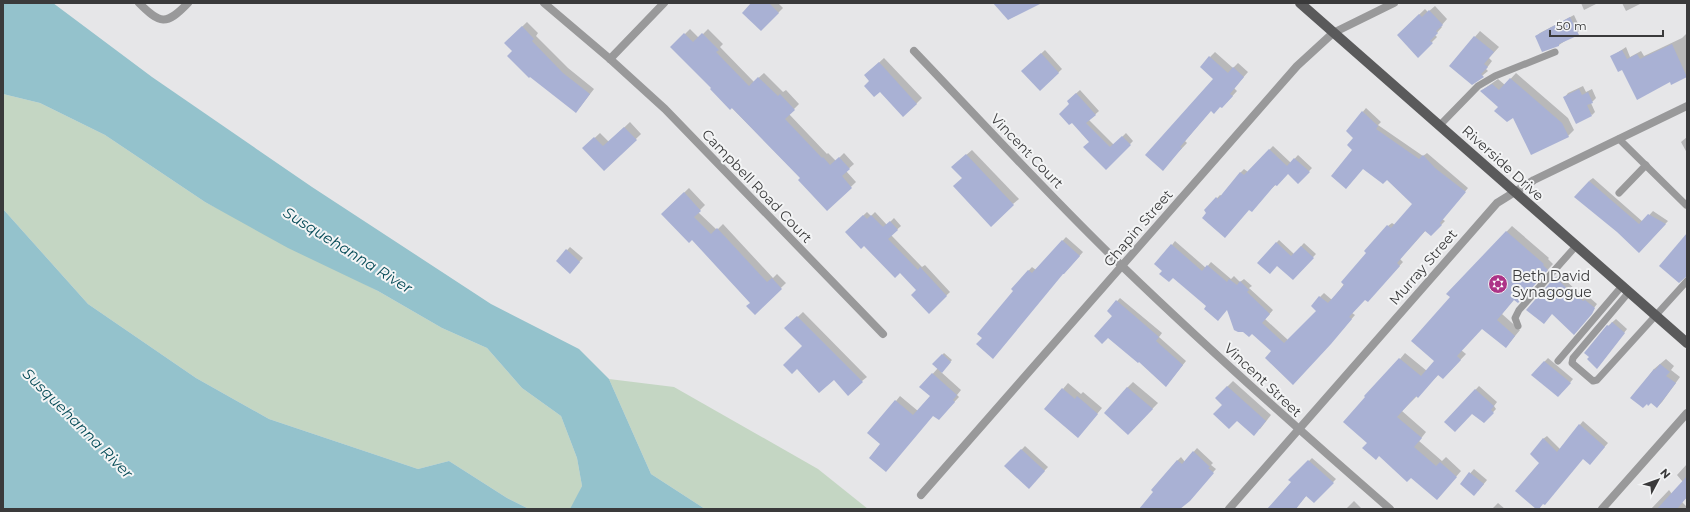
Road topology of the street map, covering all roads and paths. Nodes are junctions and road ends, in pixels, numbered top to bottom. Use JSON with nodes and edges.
{"nodes":[{"id":1,"x":139,"y":3,"type":"edge"},
{"id":2,"x":188,"y":3,"type":"edge"},
{"id":3,"x":544,"y":3,"type":"edge"},
{"id":4,"x":664,"y":3,"type":"edge"},
{"id":5,"x":1300,"y":3,"type":"edge"},
{"id":6,"x":1394,"y":3,"type":"edge"},
{"id":7,"x":1333,"y":33,"type":"junction"},
{"id":8,"x":914,"y":51,"type":"dead end"},
{"id":9,"x":1555,"y":52,"type":"dead end"},
{"id":10,"x":610,"y":59,"type":"junction"},
{"id":11,"x":1687,"y":106,"type":"edge"},
{"id":12,"x":1440,"y":125,"type":"junction"},
{"id":13,"x":1619,"y":139,"type":"junction"},
{"id":14,"x":1646,"y":165,"type":"junction"},
{"id":15,"x":1514,"y":192,"type":"junction"},
{"id":16,"x":1619,"y":194,"type":"dead end"},
{"id":17,"x":1686,"y":205,"type":"dead end"},
{"id":18,"x":1576,"y":246,"type":"junction"},
{"id":19,"x":1122,"y":266,"type":"junction"},
{"id":20,"x":1687,"y":281,"type":"edge"},
{"id":21,"x":1625,"y":289,"type":"junction"},
{"id":22,"x":1655,"y":315,"type":"junction"},
{"id":23,"x":1518,"y":326,"type":"dead end"},
{"id":24,"x":883,"y":334,"type":"dead end"},
{"id":25,"x":1687,"y":343,"type":"edge"},
{"id":26,"x":1558,"y":361,"type":"dead end"},
{"id":27,"x":1687,"y":413,"type":"edge"},
{"id":28,"x":1298,"y":430,"type":"junction"},
{"id":29,"x":921,"y":495,"type":"dead end"},
{"id":30,"x":1229,"y":509,"type":"edge"},
{"id":31,"x":1390,"y":509,"type":"edge"},
{"id":32,"x":1602,"y":509,"type":"edge"}],
"edges":[{"from":1,"to":2,"type":"street"},
{"from":3,"to":10,"type":"street","name":"Campbell Road Court"},
{"from":4,"to":10,"type":"street"},
{"from":5,"to":7,"type":"main road","name":"Riverside Drive"},
{"from":6,"to":7,"type":"street","name":"Chapin Street"},
{"from":7,"to":12,"type":"main road","name":"Riverside Drive"},
{"from":7,"to":19,"type":"street","name":"Chapin Street"},
{"from":8,"to":19,"type":"street","name":"Vincent Court"},
{"from":9,"to":12,"type":"lane"},
{"from":10,"to":24,"type":"street","name":"Campbell Road Court"},
{"from":11,"to":13,"type":"street","name":"Murray Street"},
{"from":12,"to":15,"type":"main road","name":"Riverside Drive"},
{"from":13,"to":14,"type":"lane"},
{"from":13,"to":15,"type":"street","name":"Murray Street"},
{"from":14,"to":16,"type":"lane"},
{"from":14,"to":17,"type":"lane"},
{"from":15,"to":18,"type":"main road","name":"Riverside Drive"},
{"from":15,"to":28,"type":"street","name":"Murray Street"},
{"from":18,"to":21,"type":"main road","name":"Riverside Drive"},
{"from":18,"to":23,"type":"lane"},
{"from":19,"to":28,"type":"street","name":"Vincent Street"},
{"from":19,"to":29,"type":"street","name":"Chapin Street"},
{"from":20,"to":22,"type":"lane"},
{"from":21,"to":22,"type":"main road","name":"Riverside Drive"},
{"from":21,"to":22,"type":"lane"},
{"from":21,"to":26,"type":"lane"},
{"from":22,"to":25,"type":"main road","name":"Riverside Drive"},
{"from":27,"to":32,"type":"street"},
{"from":28,"to":30,"type":"street","name":"Murray Street"},
{"from":28,"to":31,"type":"street","name":"Vincent Street"}]}
